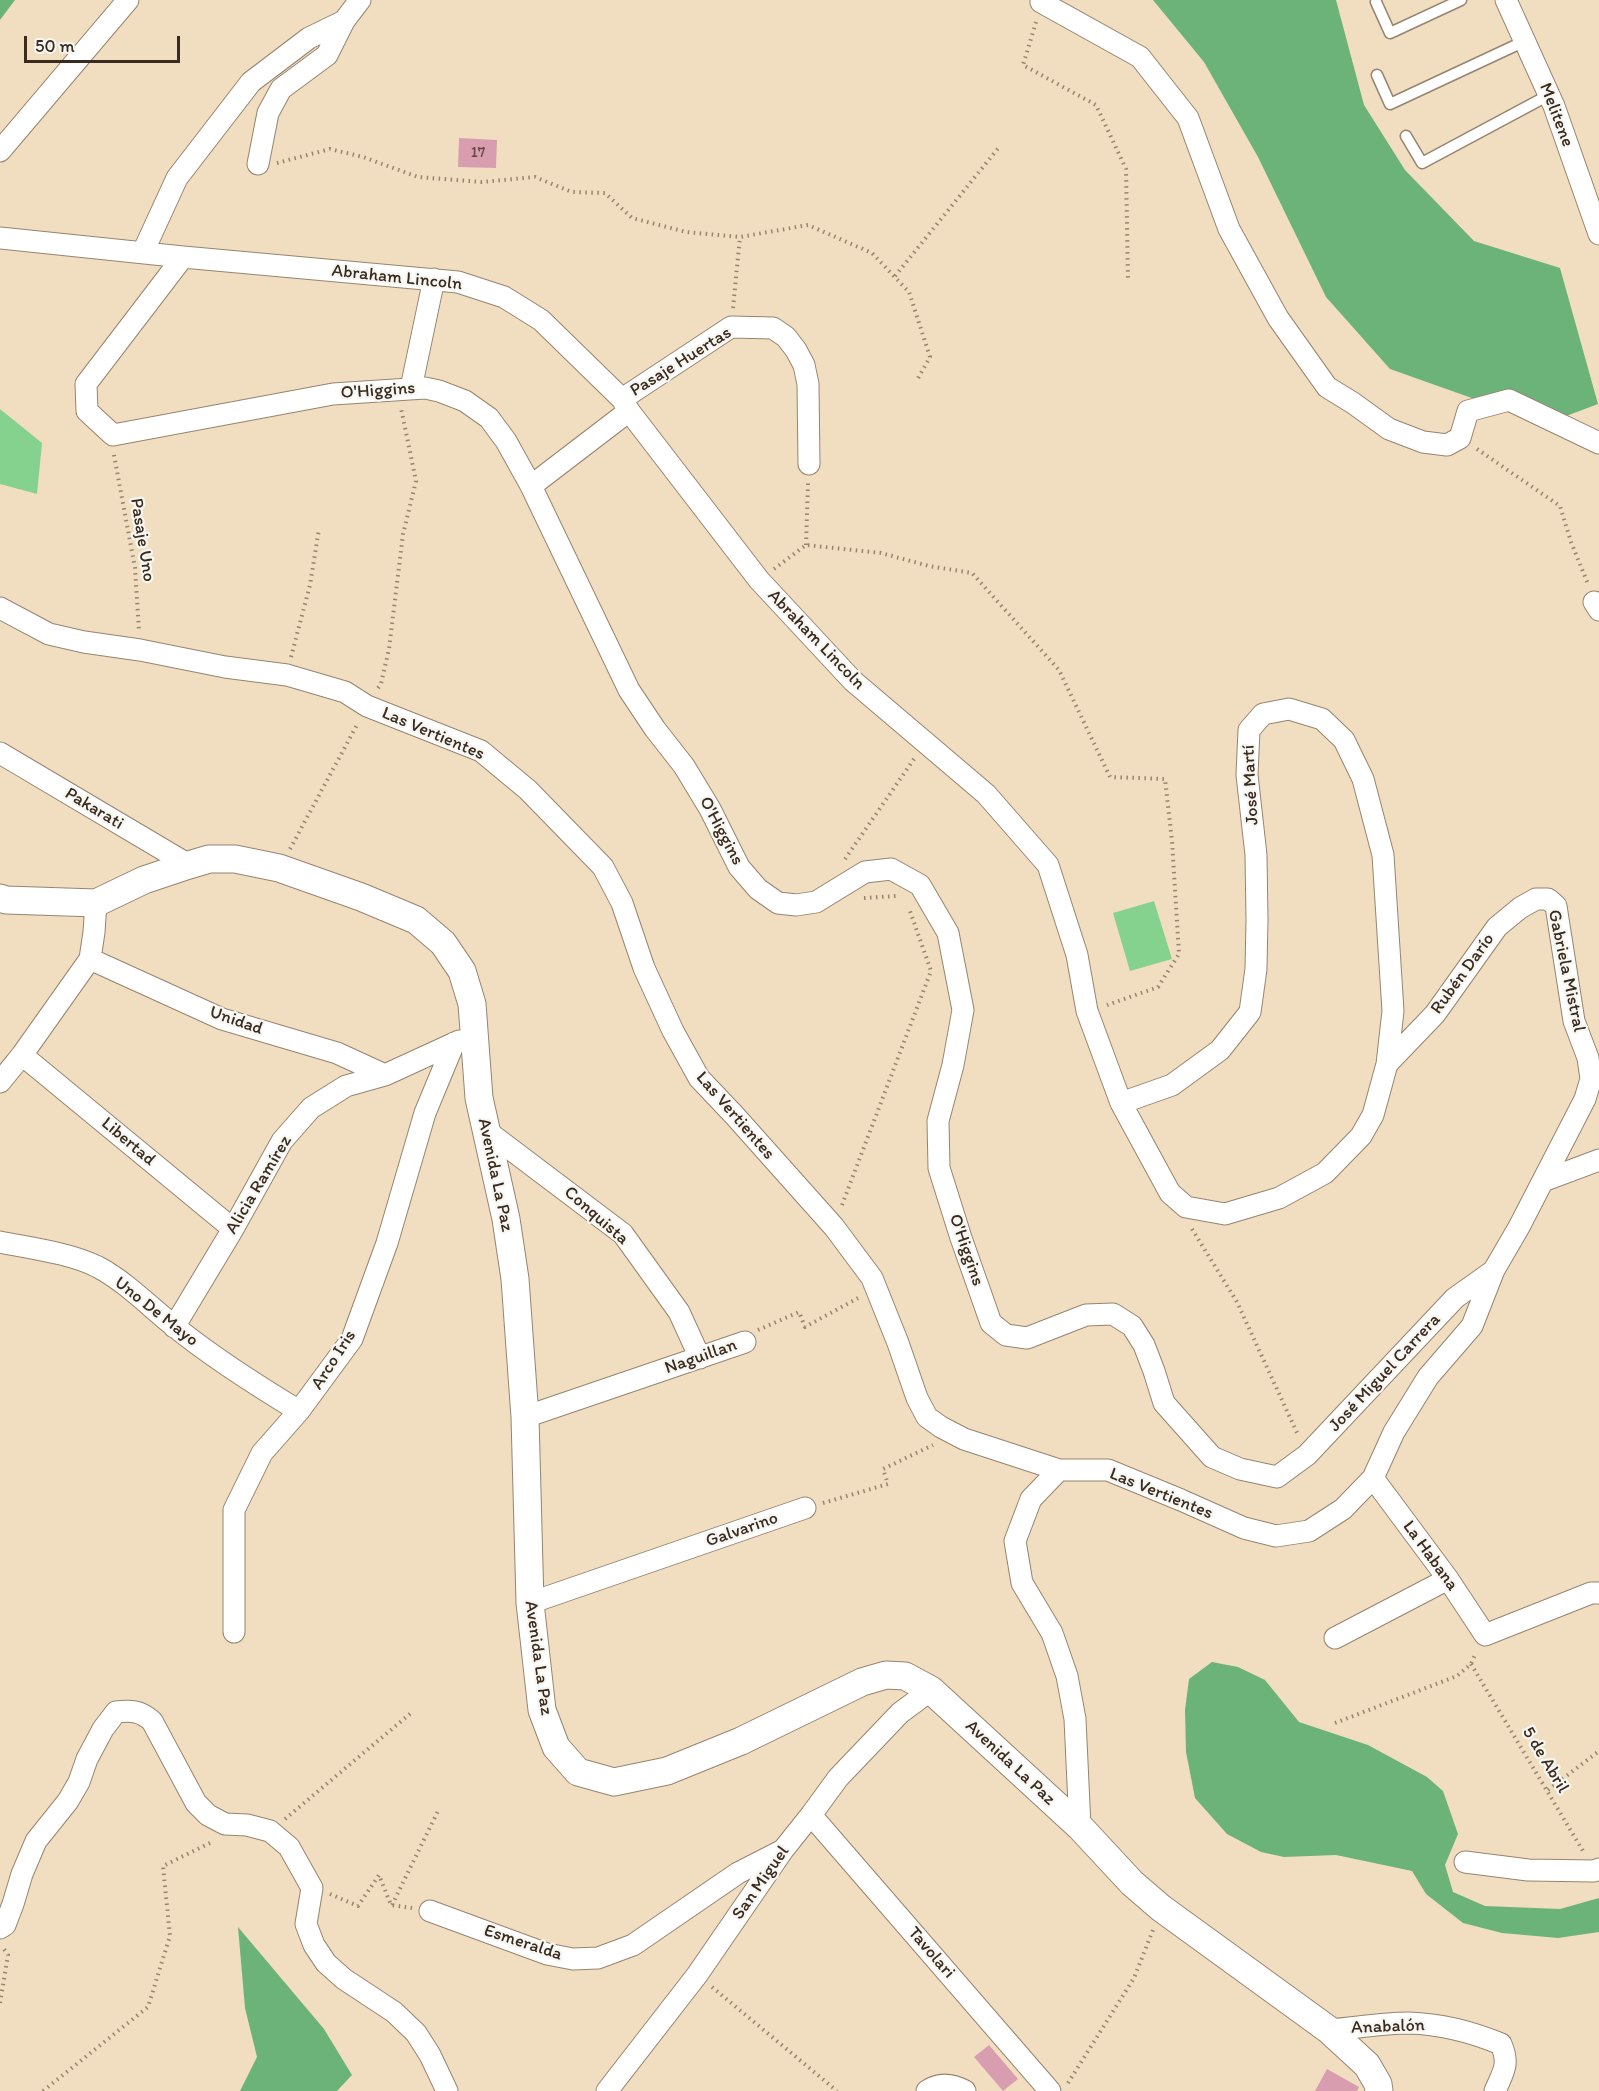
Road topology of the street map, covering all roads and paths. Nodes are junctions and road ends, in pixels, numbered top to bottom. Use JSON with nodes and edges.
{"nodes":[{"id":1,"x":128,"y":0,"type":"edge"},
{"id":2,"x":360,"y":0,"type":"edge"},
{"id":3,"x":1461,"y":0,"type":"edge"},
{"id":4,"x":1506,"y":0,"type":"edge"},
{"id":5,"x":1041,"y":2,"type":"joint"},
{"id":6,"x":1376,"y":2,"type":"dead end"},
{"id":7,"x":344,"y":21,"type":"junction"},
{"id":8,"x":1525,"y":41,"type":"junction"},
{"id":9,"x":1377,"y":75,"type":"dead end"},
{"id":10,"x":1549,"y":95,"type":"junction"},
{"id":11,"x":1406,"y":136,"type":"dead end"},
{"id":12,"x":1000,"y":146,"type":"dead end"},
{"id":13,"x":0,"y":151,"type":"edge"},
{"id":14,"x":258,"y":164,"type":"joint"},
{"id":15,"x":1599,"y":234,"type":"edge"},
{"id":16,"x":740,"y":237,"type":"junction"},
{"id":17,"x":0,"y":238,"type":"edge"},
{"id":18,"x":143,"y":252,"type":"junction"},
{"id":19,"x":183,"y":257,"type":"junction"},
{"id":20,"x":895,"y":276,"type":"junction"},
{"id":21,"x":434,"y":279,"type":"junction"},
{"id":22,"x":1128,"y":281,"type":"dead end"},
{"id":23,"x":731,"y":327,"type":"junction"},
{"id":24,"x":917,"y":380,"type":"dead end"},
{"id":25,"x":404,"y":389,"type":"junction"},
{"id":26,"x":625,"y":405,"type":"junction"},
{"id":27,"x":113,"y":435,"type":"junction"},
{"id":28,"x":1460,"y":438,"type":"junction"},
{"id":29,"x":1599,"y":443,"type":"edge"},
{"id":30,"x":809,"y":464,"type":"joint"},
{"id":31,"x":531,"y":486,"type":"junction"},
{"id":32,"x":319,"y":529,"type":"dead end"},
{"id":33,"x":806,"y":545,"type":"junction"},
{"id":34,"x":759,"y":580,"type":"junction"},
{"id":35,"x":1597,"y":606,"type":"edge"},
{"id":36,"x":0,"y":608,"type":"edge"},
{"id":37,"x":140,"y":650,"type":"junction"},
{"id":38,"x":287,"y":675,"type":"junction"},
{"id":39,"x":367,"y":706,"type":"junction"},
{"id":40,"x":924,"y":743,"type":"junction"},
{"id":41,"x":0,"y":753,"type":"edge"},
{"id":42,"x":841,"y":864,"type":"dead end"},
{"id":43,"x":189,"y":866,"type":"junction"},
{"id":44,"x":279,"y":868,"type":"junction"},
{"id":45,"x":0,"y":898,"type":"edge"},
{"id":46,"x":1548,"y":899,"type":"joint"},
{"id":47,"x":96,"y":903,"type":"junction"},
{"id":48,"x":908,"y":906,"type":"dead end"},
{"id":49,"x":90,"y":958,"type":"junction"},
{"id":50,"x":1087,"y":1011,"type":"junction"},
{"id":51,"x":464,"y":1038,"type":"junction"},
{"id":52,"x":22,"y":1055,"type":"junction"},
{"id":53,"x":1387,"y":1064,"type":"junction"},
{"id":54,"x":386,"y":1075,"type":"junction"},
{"id":55,"x":1591,"y":1079,"type":"joint"},
{"id":56,"x":0,"y":1082,"type":"edge"},
{"id":57,"x":1121,"y":1103,"type":"junction"},
{"id":58,"x":484,"y":1129,"type":"junction"},
{"id":59,"x":1599,"y":1160,"type":"edge"},
{"id":60,"x":1543,"y":1181,"type":"junction"},
{"id":61,"x":1170,"y":1193,"type":"junction"},
{"id":62,"x":834,"y":1227,"type":"junction"},
{"id":63,"x":233,"y":1229,"type":"junction"},
{"id":64,"x":0,"y":1242,"type":"edge"},
{"id":65,"x":1494,"y":1270,"type":"junction"},
{"id":66,"x":872,"y":1278,"type":"junction"},
{"id":67,"x":174,"y":1327,"type":"junction"},
{"id":68,"x":745,"y":1342,"type":"joint"},
{"id":69,"x":700,"y":1358,"type":"junction"},
{"id":70,"x":299,"y":1411,"type":"junction"},
{"id":71,"x":525,"y":1417,"type":"junction"},
{"id":72,"x":932,"y":1445,"type":"dead end"},
{"id":73,"x":1307,"y":1455,"type":"junction"},
{"id":74,"x":1059,"y":1470,"type":"junction"},
{"id":75,"x":1277,"y":1477,"type":"joint"},
{"id":76,"x":1373,"y":1478,"type":"junction"},
{"id":77,"x":805,"y":1508,"type":"joint"},
{"id":78,"x":1448,"y":1580,"type":"junction"},
{"id":79,"x":1599,"y":1593,"type":"edge"},
{"id":80,"x":530,"y":1603,"type":"junction"},
{"id":81,"x":234,"y":1632,"type":"dead end"},
{"id":82,"x":1485,"y":1635,"type":"junction"},
{"id":83,"x":1335,"y":1638,"type":"dead end"},
{"id":84,"x":1471,"y":1664,"type":"junction"},
{"id":85,"x":932,"y":1690,"type":"junction"},
{"id":86,"x":411,"y":1713,"type":"dead end"},
{"id":87,"x":1335,"y":1723,"type":"dead end"},
{"id":88,"x":1599,"y":1752,"type":"edge"},
{"id":89,"x":1548,"y":1790,"type":"junction"},
{"id":90,"x":438,"y":1811,"type":"dead end"},
{"id":91,"x":811,"y":1815,"type":"junction"},
{"id":92,"x":247,"y":1825,"type":"junction"},
{"id":93,"x":1080,"y":1827,"type":"junction"},
{"id":94,"x":270,"y":1831,"type":"junction"},
{"id":95,"x":783,"y":1850,"type":"junction"},
{"id":96,"x":1465,"y":1862,"type":"dead end"},
{"id":97,"x":1597,"y":1870,"type":"edge"},
{"id":98,"x":312,"y":1888,"type":"junction"},
{"id":99,"x":391,"y":1905,"type":"junction"},
{"id":100,"x":1161,"y":1908,"type":"junction"},
{"id":101,"x":430,"y":1911,"type":"joint"},
{"id":102,"x":0,"y":1928,"type":"edge"},
{"id":103,"x":0,"y":1944,"type":"edge"},
{"id":104,"x":697,"y":1975,"type":"junction"},
{"id":105,"x":0,"y":2003,"type":"edge"},
{"id":106,"x":1329,"y":2030,"type":"junction"},
{"id":107,"x":44,"y":2091,"type":"edge"},
{"id":108,"x":447,"y":2091,"type":"edge"},
{"id":109,"x":607,"y":2091,"type":"edge"},
{"id":110,"x":837,"y":2091,"type":"edge"},
{"id":111,"x":927,"y":2091,"type":"edge"},
{"id":112,"x":965,"y":2091,"type":"edge"},
{"id":113,"x":1050,"y":2091,"type":"edge"},
{"id":114,"x":1063,"y":2091,"type":"edge"},
{"id":115,"x":1379,"y":2091,"type":"edge"},
{"id":116,"x":1495,"y":2091,"type":"edge"}],
"edges":[{"from":1,"to":13,"type":"street"},
{"from":2,"to":7,"type":"street"},
{"from":3,"to":6,"type":"lane"},
{"from":4,"to":8,"type":"street","name":"Melitene"},
{"from":5,"to":22,"type":"path"},
{"from":5,"to":28,"type":"street"},
{"from":7,"to":14,"type":"street"},
{"from":7,"to":18,"type":"street"},
{"from":8,"to":9,"type":"lane"},
{"from":8,"to":10,"type":"street","name":"Melitene"},
{"from":10,"to":11,"type":"lane"},
{"from":10,"to":15,"type":"street","name":"Melitene"},
{"from":12,"to":20,"type":"path"},
{"from":14,"to":16,"type":"path"},
{"from":16,"to":20,"type":"path"},
{"from":16,"to":23,"type":"path"},
{"from":17,"to":18,"type":"street","name":"Abraham Lincoln"},
{"from":18,"to":19,"type":"street","name":"Abraham Lincoln"},
{"from":19,"to":21,"type":"street","name":"Abraham Lincoln"},
{"from":19,"to":27,"type":"street"},
{"from":20,"to":24,"type":"path"},
{"from":21,"to":25,"type":"street"},
{"from":21,"to":26,"type":"street","name":"Abraham Lincoln"},
{"from":23,"to":26,"type":"street","name":"Pasaje Huertas"},
{"from":23,"to":30,"type":"street","name":"Pasaje Huertas"},
{"from":25,"to":27,"type":"street","name":"O'Higgins"},
{"from":25,"to":31,"type":"street","name":"O'Higgins"},
{"from":25,"to":39,"type":"path"},
{"from":26,"to":31,"type":"street","name":"Pasaje Huertas"},
{"from":26,"to":34,"type":"street","name":"Abraham Lincoln"},
{"from":27,"to":37,"type":"path","name":"Pasaje Uno"},
{"from":28,"to":29,"type":"street"},
{"from":28,"to":35,"type":"path"},
{"from":30,"to":33,"type":"path"},
{"from":31,"to":75,"type":"street","name":"O'Higgins"},
{"from":32,"to":38,"type":"path"},
{"from":33,"to":34,"type":"path"},
{"from":33,"to":50,"type":"path"},
{"from":34,"to":40,"type":"street","name":"Abraham Lincoln"},
{"from":36,"to":37,"type":"street","name":"Las Vertientes"},
{"from":37,"to":38,"type":"street","name":"Las Vertientes"},
{"from":38,"to":39,"type":"street","name":"Las Vertientes"},
{"from":39,"to":44,"type":"path"},
{"from":39,"to":62,"type":"street","name":"Las Vertientes"},
{"from":40,"to":42,"type":"path"},
{"from":40,"to":50,"type":"street","name":"Abraham Lincoln"},
{"from":41,"to":43,"type":"street","name":"Pakarati"},
{"from":43,"to":44,"type":"street","name":"Avenida La Paz"},
{"from":43,"to":47,"type":"street","name":"Avenida La Paz"},
{"from":44,"to":51,"type":"street","name":"Avenida La Paz"},
{"from":45,"to":47,"type":"street"},
{"from":46,"to":53,"type":"street","name":"Rubén Darío"},
{"from":46,"to":55,"type":"street","name":"Gabriela Mistral"},
{"from":47,"to":49,"type":"street"},
{"from":48,"to":62,"type":"path"},
{"from":49,"to":52,"type":"street"},
{"from":49,"to":54,"type":"street","name":"Unidad"},
{"from":50,"to":57,"type":"street","name":"Abraham Lincoln"},
{"from":51,"to":54,"type":"street","name":"Alicia Ramírez"},
{"from":51,"to":58,"type":"street","name":"Avenida La Paz"},
{"from":51,"to":70,"type":"street","name":"Arco Iris"},
{"from":52,"to":56,"type":"street"},
{"from":52,"to":63,"type":"street","name":"Libertad"},
{"from":53,"to":57,"type":"street","name":"José Martí"},
{"from":53,"to":61,"type":"street","name":"Abraham Lincoln"},
{"from":54,"to":63,"type":"street","name":"Alicia Ramírez"},
{"from":55,"to":60,"type":"street","name":"José Miguel Carrera"},
{"from":57,"to":61,"type":"street","name":"Abraham Lincoln"},
{"from":58,"to":69,"type":"street","name":"Conquista"},
{"from":58,"to":71,"type":"street","name":"Avenida La Paz"},
{"from":59,"to":60,"type":"street"},
{"from":60,"to":65,"type":"street","name":"José Miguel Carrera"},
{"from":61,"to":73,"type":"path"},
{"from":62,"to":66,"type":"street","name":"Las Vertientes"},
{"from":63,"to":67,"type":"street","name":"Alicia Ramírez"},
{"from":64,"to":67,"type":"street","name":"Uno De Mayo"},
{"from":65,"to":73,"type":"street","name":"José Miguel Carrera"},
{"from":65,"to":76,"type":"street","name":"José Miguel Carrera"},
{"from":66,"to":68,"type":"path","name":"Naguillan"},
{"from":66,"to":74,"type":"street","name":"Las Vertientes"},
{"from":67,"to":70,"type":"street","name":"Uno De Mayo"},
{"from":68,"to":69,"type":"street","name":"Naguillan"},
{"from":69,"to":71,"type":"street","name":"Naguillan"},
{"from":70,"to":81,"type":"street","name":"Arco Iris"},
{"from":71,"to":80,"type":"street","name":"Avenida La Paz"},
{"from":72,"to":77,"type":"path"},
{"from":73,"to":75,"type":"street","name":"José Miguel Carrera"},
{"from":74,"to":76,"type":"street","name":"Las Vertientes"},
{"from":74,"to":93,"type":"street"},
{"from":76,"to":78,"type":"street","name":"La Habana"},
{"from":77,"to":80,"type":"street","name":"Galvarino"},
{"from":78,"to":82,"type":"street","name":"La Habana"},
{"from":78,"to":83,"type":"street"},
{"from":79,"to":82,"type":"street"},
{"from":80,"to":85,"type":"street","name":"Avenida La Paz"},
{"from":82,"to":84,"type":"path"},
{"from":84,"to":87,"type":"path"},
{"from":84,"to":89,"type":"path","name":"5 de Abril"},
{"from":85,"to":91,"type":"street","name":"San Miguel"},
{"from":85,"to":93,"type":"street","name":"Avenida La Paz"},
{"from":86,"to":94,"type":"path"},
{"from":88,"to":89,"type":"path"},
{"from":89,"to":97,"type":"path","name":"5 de Abril"},
{"from":90,"to":99,"type":"path"},
{"from":91,"to":95,"type":"street","name":"San Miguel"},
{"from":91,"to":113,"type":"street","name":"Tavolari"},
{"from":92,"to":94,"type":"street"},
{"from":92,"to":102,"type":"street"},
{"from":92,"to":107,"type":"path"},
{"from":93,"to":100,"type":"street","name":"Avenida La Paz"},
{"from":94,"to":98,"type":"street"},
{"from":95,"to":101,"type":"street","name":"Esmeralda"},
{"from":95,"to":104,"type":"street","name":"San Miguel"},
{"from":96,"to":97,"type":"street"},
{"from":98,"to":99,"type":"path"},
{"from":98,"to":108,"type":"street"},
{"from":99,"to":101,"type":"path"},
{"from":100,"to":106,"type":"street","name":"Avenida La Paz"},
{"from":100,"to":114,"type":"path"},
{"from":103,"to":105,"type":"path"},
{"from":104,"to":109,"type":"street","name":"San Miguel"},
{"from":104,"to":110,"type":"path"},
{"from":106,"to":115,"type":"street","name":"Avenida La Paz"},
{"from":106,"to":116,"type":"street","name":"Anabalón"},
{"from":111,"to":112,"type":"street"}]}
